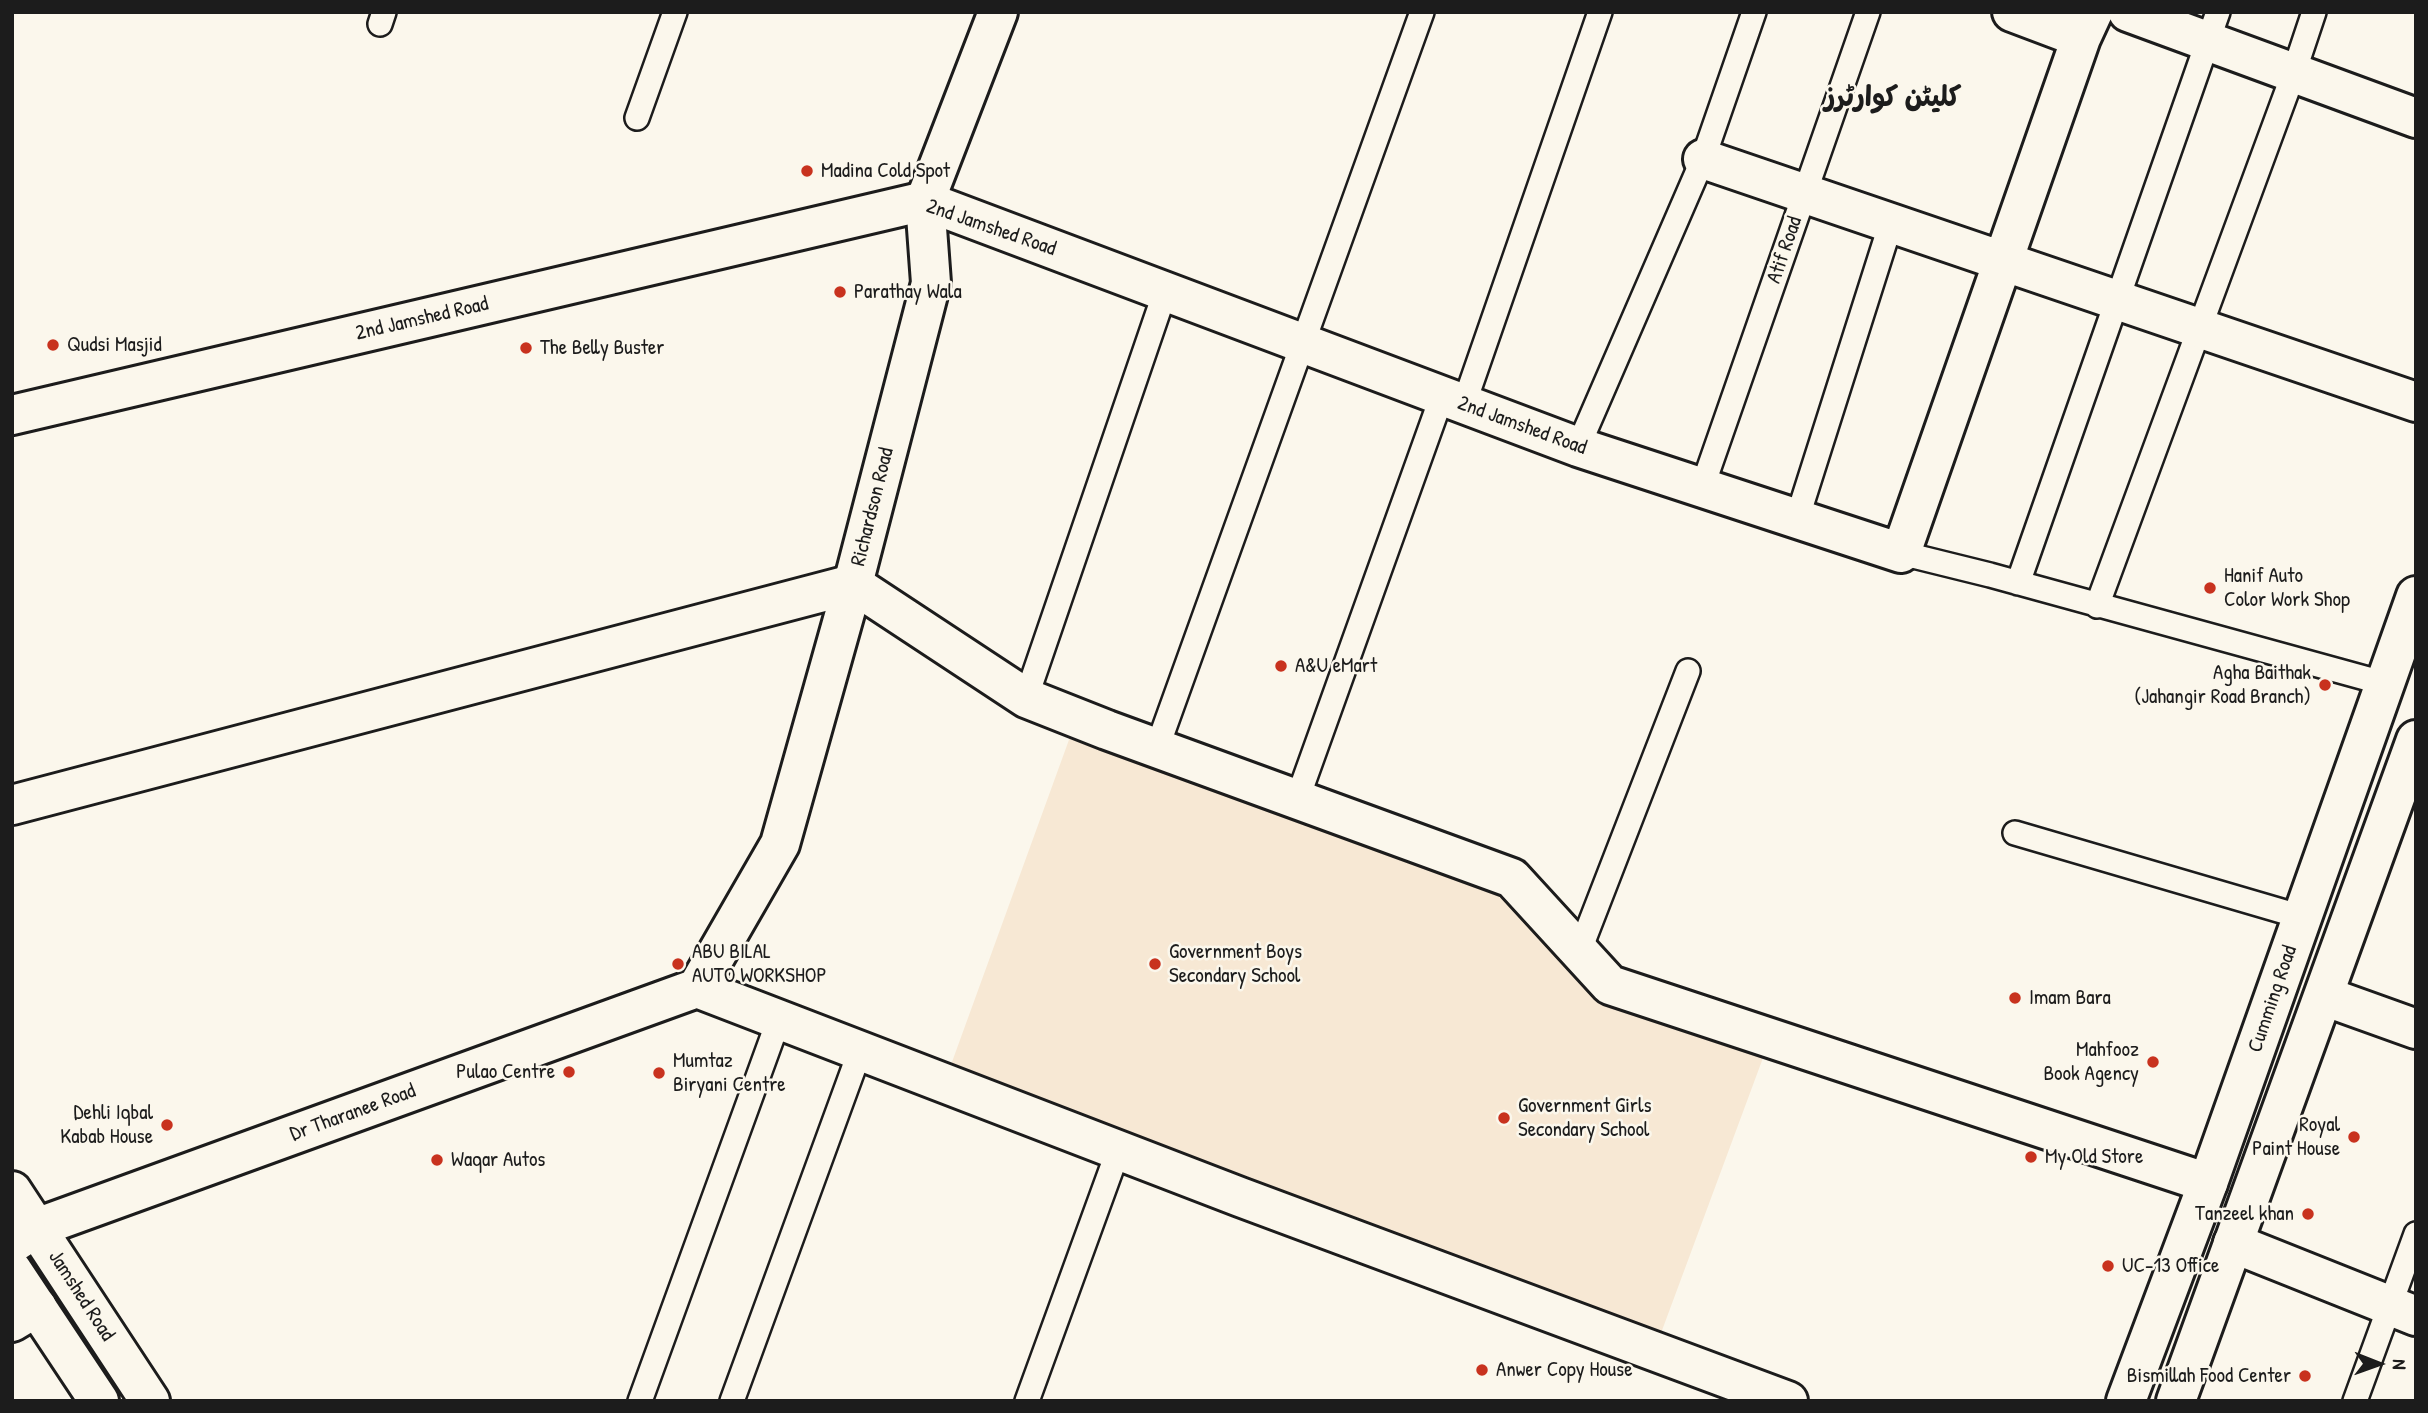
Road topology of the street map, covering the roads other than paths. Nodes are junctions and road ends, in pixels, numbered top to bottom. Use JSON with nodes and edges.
{"nodes":[{"id":1,"x":675,"y":12,"type":"edge"},
{"id":2,"x":998,"y":12,"type":"edge"},
{"id":3,"x":1422,"y":12,"type":"edge"},
{"id":4,"x":1600,"y":12,"type":"edge"},
{"id":5,"x":1755,"y":12,"type":"edge"},
{"id":6,"x":1868,"y":12,"type":"edge"},
{"id":7,"x":2012,"y":12,"type":"edge"},
{"id":8,"x":2128,"y":12,"type":"edge"},
{"id":9,"x":2314,"y":12,"type":"edge"},
{"id":10,"x":2087,"y":25,"type":"edge"},
{"id":11,"x":2212,"y":27,"type":"edge"},
{"id":12,"x":2293,"y":75,"type":"junction"},
{"id":13,"x":637,"y":118,"type":"dead end"},
{"id":14,"x":2416,"y":118,"type":"edge"},
{"id":15,"x":1703,"y":159,"type":"junction"},
{"id":16,"x":1804,"y":194,"type":"junction"},
{"id":17,"x":925,"y":201,"type":"junction"},
{"id":18,"x":1891,"y":223,"type":"junction"},
{"id":19,"x":2002,"y":261,"type":"junction"},
{"id":20,"x":1165,"y":292,"type":"junction"},
{"id":21,"x":2117,"y":299,"type":"junction"},
{"id":22,"x":2200,"y":328,"type":"junction"},
{"id":23,"x":1303,"y":343,"type":"junction"},
{"id":24,"x":1453,"y":400,"type":"junction"},
{"id":25,"x":2416,"y":402,"type":"edge"},
{"id":26,"x":12,"y":415,"type":"edge"},
{"id":27,"x":1578,"y":447,"type":"junction"},
{"id":28,"x":1702,"y":488,"type":"junction"},
{"id":29,"x":1797,"y":520,"type":"junction"},
{"id":30,"x":1901,"y":553,"type":"junction"},
{"id":31,"x":2018,"y":583,"type":"junction"},
{"id":32,"x":853,"y":584,"type":"junction"},
{"id":33,"x":2416,"y":596,"type":"edge"},
{"id":34,"x":2097,"y":606,"type":"junction"},
{"id":35,"x":1688,"y":671,"type":"dead end"},
{"id":36,"x":2384,"y":683,"type":"junction"},
{"id":37,"x":1026,"y":698,"type":"junction"},
{"id":38,"x":2415,"y":746,"type":"edge"},
{"id":39,"x":1157,"y":748,"type":"junction"},
{"id":40,"x":1297,"y":800,"type":"junction"},
{"id":41,"x":12,"y":806,"type":"edge"},
{"id":42,"x":2015,"y":833,"type":"dead end"},
{"id":43,"x":2302,"y":917,"type":"junction"},
{"id":44,"x":1579,"y":952,"type":"junction"},
{"id":45,"x":697,"y":988,"type":"junction"},
{"id":46,"x":2324,"y":996,"type":"junction"},
{"id":47,"x":779,"y":1019,"type":"junction"},
{"id":48,"x":2416,"y":1029,"type":"edge"},
{"id":49,"x":860,"y":1051,"type":"junction"},
{"id":50,"x":1118,"y":1151,"type":"junction"},
{"id":51,"x":2208,"y":1183,"type":"junction"},
{"id":52,"x":12,"y":1191,"type":"edge"},
{"id":53,"x":2416,"y":1234,"type":"edge"},
{"id":54,"x":24,"y":1236,"type":"edge"},
{"id":55,"x":2234,"y":1243,"type":"junction"},
{"id":56,"x":12,"y":1270,"type":"edge"},
{"id":57,"x":2403,"y":1311,"type":"edge"},
{"id":58,"x":25,"y":1315,"type":"edge"},
{"id":59,"x":99,"y":1401,"type":"edge"},
{"id":60,"x":150,"y":1401,"type":"edge"},
{"id":61,"x":640,"y":1401,"type":"edge"},
{"id":62,"x":732,"y":1401,"type":"edge"},
{"id":63,"x":1027,"y":1401,"type":"edge"},
{"id":64,"x":1788,"y":1401,"type":"edge"},
{"id":65,"x":2126,"y":1401,"type":"edge"},
{"id":66,"x":2176,"y":1401,"type":"edge"},
{"id":67,"x":2355,"y":1401,"type":"edge"}],
"edges":[{"from":1,"to":13,"type":"lane"},
{"from":2,"to":17,"type":"street","name":"Richardson Road"},
{"from":3,"to":23,"type":"lane"},
{"from":4,"to":24,"type":"lane"},
{"from":5,"to":15,"type":"lane"},
{"from":6,"to":16,"type":"lane","name":"Atif Road"},
{"from":7,"to":10,"type":"street"},
{"from":8,"to":11,"type":"street"},
{"from":9,"to":12,"type":"lane"},
{"from":10,"to":19,"type":"street"},
{"from":11,"to":12,"type":"street"},
{"from":11,"to":21,"type":"lane"},
{"from":12,"to":14,"type":"street"},
{"from":12,"to":22,"type":"lane"},
{"from":15,"to":16,"type":"street"},
{"from":15,"to":27,"type":"lane"},
{"from":16,"to":18,"type":"street"},
{"from":16,"to":28,"type":"lane","name":"Atif Road"},
{"from":17,"to":20,"type":"street","name":"2nd Jamshed Road"},
{"from":17,"to":26,"type":"street","name":"2nd Jamshed Road"},
{"from":17,"to":32,"type":"street","name":"Richardson Road"},
{"from":18,"to":19,"type":"street"},
{"from":18,"to":29,"type":"lane"},
{"from":19,"to":21,"type":"street"},
{"from":19,"to":30,"type":"street"},
{"from":20,"to":23,"type":"street","name":"2nd Jamshed Road"},
{"from":20,"to":37,"type":"lane"},
{"from":21,"to":22,"type":"street"},
{"from":21,"to":31,"type":"lane"},
{"from":22,"to":25,"type":"street"},
{"from":22,"to":34,"type":"lane"},
{"from":23,"to":24,"type":"street","name":"2nd Jamshed Road"},
{"from":23,"to":39,"type":"lane"},
{"from":24,"to":27,"type":"street","name":"2nd Jamshed Road"},
{"from":24,"to":40,"type":"lane"},
{"from":27,"to":28,"type":"street","name":"2nd Jamshed Road"},
{"from":28,"to":29,"type":"street","name":"2nd Jamshed Road"},
{"from":29,"to":30,"type":"street","name":"2nd Jamshed Road"},
{"from":30,"to":31,"type":"lane"},
{"from":31,"to":34,"type":"lane"},
{"from":32,"to":37,"type":"street"},
{"from":32,"to":41,"type":"street"},
{"from":32,"to":45,"type":"street","name":"Richardson Road"},
{"from":33,"to":36,"type":"street","name":"Cumming Road"},
{"from":34,"to":36,"type":"lane"},
{"from":35,"to":44,"type":"lane"},
{"from":36,"to":43,"type":"street","name":"Cumming Road"},
{"from":37,"to":39,"type":"street"},
{"from":38,"to":46,"type":"street"},
{"from":39,"to":40,"type":"street"},
{"from":40,"to":44,"type":"street"},
{"from":42,"to":43,"type":"lane"},
{"from":43,"to":51,"type":"street","name":"Cumming Road"},
{"from":44,"to":51,"type":"street"},
{"from":45,"to":47,"type":"street"},
{"from":45,"to":54,"type":"street","name":"Dr Tharanee Road"},
{"from":46,"to":48,"type":"street"},
{"from":46,"to":55,"type":"street"},
{"from":47,"to":49,"type":"street"},
{"from":47,"to":61,"type":"lane"},
{"from":49,"to":50,"type":"street"},
{"from":49,"to":62,"type":"lane"},
{"from":50,"to":63,"type":"lane"},
{"from":50,"to":64,"type":"street"},
{"from":51,"to":65,"type":"street","name":"Cumming Road"},
{"from":52,"to":54,"type":"street","name":"Jamshed Road"},
{"from":53,"to":57,"type":"lane"},
{"from":54,"to":60,"type":"street","name":"Jamshed Road"},
{"from":55,"to":57,"type":"street"},
{"from":55,"to":66,"type":"street"},
{"from":56,"to":58,"type":"street","name":"Jamshed Road"},
{"from":57,"to":67,"type":"lane"},
{"from":58,"to":59,"type":"street","name":"Jamshed Road"}]}
